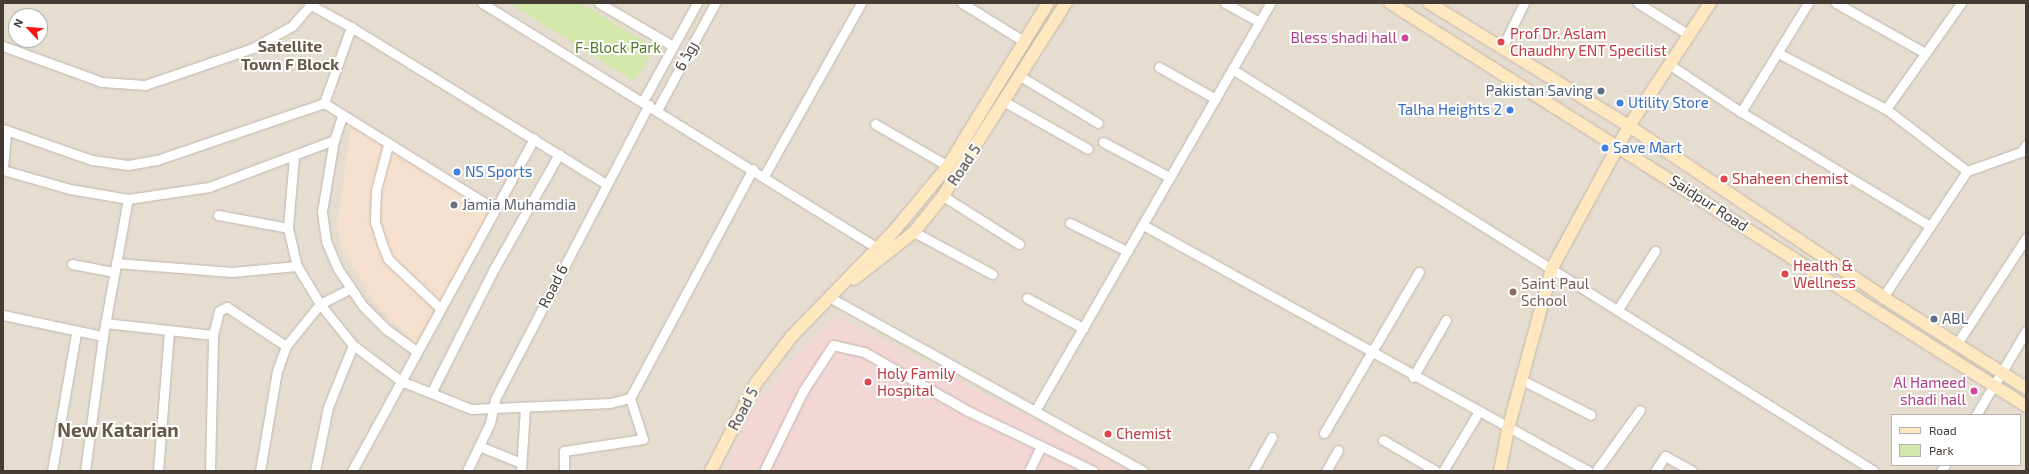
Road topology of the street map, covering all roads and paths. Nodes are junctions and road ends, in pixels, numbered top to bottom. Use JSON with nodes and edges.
{"nodes":[{"id":1,"x":482,"y":3,"type":"edge"},
{"id":2,"x":599,"y":3,"type":"edge"},
{"id":3,"x":697,"y":3,"type":"edge"},
{"id":4,"x":714,"y":3,"type":"edge"},
{"id":5,"x":861,"y":3,"type":"edge"},
{"id":6,"x":962,"y":3,"type":"edge"},
{"id":7,"x":1048,"y":3,"type":"edge"},
{"id":8,"x":1066,"y":3,"type":"edge"},
{"id":9,"x":1225,"y":3,"type":"edge"},
{"id":10,"x":1270,"y":3,"type":"edge"},
{"id":11,"x":1390,"y":3,"type":"edge"},
{"id":12,"x":1429,"y":3,"type":"edge"},
{"id":13,"x":1524,"y":3,"type":"edge"},
{"id":14,"x":1710,"y":3,"type":"edge"},
{"id":15,"x":1808,"y":3,"type":"edge"},
{"id":16,"x":1836,"y":3,"type":"edge"},
{"id":17,"x":1961,"y":3,"type":"edge"},
{"id":18,"x":311,"y":4,"type":"edge"},
{"id":19,"x":1641,"y":4,"type":"edge"},
{"id":20,"x":688,"y":19,"type":"junction"},
{"id":21,"x":1259,"y":22,"type":"junction"},
{"id":22,"x":352,"y":27,"type":"junction"},
{"id":23,"x":701,"y":28,"type":"junction"},
{"id":24,"x":1689,"y":35,"type":"junction"},
{"id":25,"x":1025,"y":42,"type":"junction"},
{"id":26,"x":3,"y":46,"type":"edge"},
{"id":27,"x":673,"y":46,"type":"junction"},
{"id":28,"x":1502,"y":48,"type":"junction"},
{"id":29,"x":1778,"y":53,"type":"junction"},
{"id":30,"x":1925,"y":53,"type":"junction"},
{"id":31,"x":1670,"y":64,"type":"junction"},
{"id":32,"x":1159,"y":67,"type":"dead end"},
{"id":33,"x":1232,"y":68,"type":"junction"},
{"id":34,"x":1020,"y":76,"type":"junction"},
{"id":35,"x":1216,"y":99,"type":"junction"},
{"id":36,"x":1004,"y":102,"type":"junction"},
{"id":37,"x":324,"y":103,"type":"junction"},
{"id":38,"x":646,"y":103,"type":"junction"},
{"id":39,"x":1886,"y":109,"type":"junction"},
{"id":40,"x":657,"y":110,"type":"junction"},
{"id":41,"x":1741,"y":112,"type":"junction"},
{"id":42,"x":342,"y":116,"type":"junction"},
{"id":43,"x":1098,"y":123,"type":"dead end"},
{"id":44,"x":875,"y":124,"type":"dead end"},
{"id":45,"x":1629,"y":126,"type":"junction"},
{"id":46,"x":5,"y":130,"type":"edge"},
{"id":47,"x":534,"y":138,"type":"junction"},
{"id":48,"x":334,"y":140,"type":"junction"},
{"id":49,"x":1103,"y":142,"type":"dead end"},
{"id":50,"x":388,"y":145,"type":"junction"},
{"id":51,"x":1618,"y":145,"type":"junction"},
{"id":52,"x":1088,"y":149,"type":"dead end"},
{"id":53,"x":2024,"y":150,"type":"edge"},
{"id":54,"x":559,"y":154,"type":"junction"},
{"id":55,"x":294,"y":156,"type":"junction"},
{"id":56,"x":948,"y":166,"type":"junction"},
{"id":57,"x":3,"y":169,"type":"edge"},
{"id":58,"x":753,"y":169,"type":"junction"},
{"id":59,"x":1967,"y":171,"type":"junction"},
{"id":60,"x":764,"y":176,"type":"junction"},
{"id":61,"x":1169,"y":177,"type":"junction"},
{"id":62,"x":605,"y":183,"type":"junction"},
{"id":63,"x":943,"y":196,"type":"junction"},
{"id":64,"x":128,"y":200,"type":"junction"},
{"id":65,"x":494,"y":209,"type":"junction"},
{"id":66,"x":218,"y":215,"type":"dead end"},
{"id":67,"x":1070,"y":223,"type":"dead end"},
{"id":68,"x":1143,"y":225,"type":"junction"},
{"id":69,"x":1930,"y":226,"type":"junction"},
{"id":70,"x":288,"y":228,"type":"junction"},
{"id":71,"x":914,"y":232,"type":"junction"},
{"id":72,"x":2025,"y":240,"type":"edge"},
{"id":73,"x":1019,"y":244,"type":"dead end"},
{"id":74,"x":877,"y":248,"type":"junction"},
{"id":75,"x":1127,"y":251,"type":"junction"},
{"id":76,"x":1655,"y":251,"type":"dead end"},
{"id":77,"x":888,"y":255,"type":"junction"},
{"id":78,"x":72,"y":264,"type":"dead end"},
{"id":79,"x":297,"y":266,"type":"junction"},
{"id":80,"x":115,"y":267,"type":"junction"},
{"id":81,"x":1552,"y":268,"type":"junction"},
{"id":82,"x":1419,"y":272,"type":"dead end"},
{"id":83,"x":992,"y":274,"type":"dead end"},
{"id":84,"x":350,"y":289,"type":"junction"},
{"id":85,"x":1883,"y":297,"type":"junction"},
{"id":86,"x":829,"y":298,"type":"junction"},
{"id":87,"x":1027,"y":298,"type":"dead end"},
{"id":88,"x":320,"y":304,"type":"junction"},
{"id":89,"x":439,"y":307,"type":"junction"},
{"id":90,"x":1618,"y":309,"type":"junction"},
{"id":91,"x":3,"y":315,"type":"edge"},
{"id":92,"x":1446,"y":320,"type":"dead end"},
{"id":93,"x":106,"y":323,"type":"junction"},
{"id":94,"x":1083,"y":328,"type":"junction"},
{"id":95,"x":168,"y":330,"type":"junction"},
{"id":96,"x":2026,"y":331,"type":"edge"},
{"id":97,"x":76,"y":333,"type":"junction"},
{"id":98,"x":213,"y":335,"type":"junction"},
{"id":99,"x":103,"y":336,"type":"junction"},
{"id":100,"x":1958,"y":342,"type":"junction"},
{"id":101,"x":353,"y":345,"type":"junction"},
{"id":102,"x":286,"y":346,"type":"junction"},
{"id":103,"x":415,"y":350,"type":"junction"},
{"id":104,"x":1372,"y":354,"type":"junction"},
{"id":105,"x":2000,"y":372,"type":"junction"},
{"id":106,"x":1413,"y":376,"type":"junction"},
{"id":107,"x":1522,"y":380,"type":"junction"},
{"id":108,"x":401,"y":381,"type":"junction"},
{"id":109,"x":1993,"y":386,"type":"junction"},
{"id":110,"x":2026,"y":388,"type":"edge"},
{"id":111,"x":431,"y":393,"type":"junction"},
{"id":112,"x":630,"y":398,"type":"junction"},
{"id":113,"x":2026,"y":406,"type":"edge"},
{"id":114,"x":525,"y":408,"type":"junction"},
{"id":115,"x":1036,"y":409,"type":"junction"},
{"id":116,"x":493,"y":410,"type":"junction"},
{"id":117,"x":1640,"y":410,"type":"dead end"},
{"id":118,"x":1478,"y":413,"type":"junction"},
{"id":119,"x":1977,"y":414,"type":"edge"},
{"id":120,"x":1591,"y":415,"type":"dead end"},
{"id":121,"x":1508,"y":430,"type":"junction"},
{"id":122,"x":1324,"y":433,"type":"dead end"},
{"id":123,"x":1272,"y":437,"type":"dead end"},
{"id":124,"x":1383,"y":440,"type":"dead end"},
{"id":125,"x":479,"y":446,"type":"junction"},
{"id":126,"x":1041,"y":446,"type":"junction"},
{"id":127,"x":1338,"y":450,"type":"dead end"},
{"id":128,"x":521,"y":467,"type":"edge"},
{"id":129,"x":52,"y":471,"type":"edge"},
{"id":130,"x":86,"y":471,"type":"edge"},
{"id":131,"x":158,"y":471,"type":"edge"},
{"id":132,"x":210,"y":471,"type":"edge"},
{"id":133,"x":260,"y":471,"type":"edge"},
{"id":134,"x":315,"y":471,"type":"edge"},
{"id":135,"x":352,"y":471,"type":"edge"},
{"id":136,"x":467,"y":471,"type":"edge"},
{"id":137,"x":564,"y":471,"type":"edge"},
{"id":138,"x":711,"y":471,"type":"edge"},
{"id":139,"x":764,"y":471,"type":"edge"},
{"id":140,"x":1029,"y":471,"type":"edge"},
{"id":141,"x":1093,"y":471,"type":"edge"},
{"id":142,"x":1143,"y":471,"type":"edge"},
{"id":143,"x":1253,"y":471,"type":"edge"},
{"id":144,"x":1326,"y":471,"type":"edge"},
{"id":145,"x":1436,"y":471,"type":"edge"},
{"id":146,"x":1444,"y":471,"type":"edge"},
{"id":147,"x":1500,"y":471,"type":"edge"},
{"id":148,"x":1588,"y":471,"type":"edge"},
{"id":149,"x":1596,"y":471,"type":"edge"},
{"id":150,"x":1654,"y":471,"type":"edge"},
{"id":151,"x":1692,"y":471,"type":"edge"},
{"id":152,"x":1874,"y":471,"type":"edge"}],
"edges":[{"from":1,"to":38,"type":"street"},
{"from":2,"to":27,"type":"street"},
{"from":3,"to":20,"type":"street","name":"روڈ 6"},
{"from":4,"to":23,"type":"street","name":"روڈ 6"},
{"from":5,"to":60,"type":"street"},
{"from":6,"to":25,"type":"street"},
{"from":7,"to":25,"type":"main road","name":"Road 5"},
{"from":8,"to":34,"type":"main road","name":"Road 5"},
{"from":9,"to":21,"type":"street"},
{"from":10,"to":21,"type":"street"},
{"from":11,"to":51,"type":"main road","name":"Saidpur Road"},
{"from":12,"to":28,"type":"main road","name":"Saidpur Road"},
{"from":13,"to":28,"type":"street"},
{"from":14,"to":24,"type":"main road"},
{"from":15,"to":29,"type":"street"},
{"from":16,"to":30,"type":"street"},
{"from":17,"to":30,"type":"street"},
{"from":18,"to":22,"type":"street"},
{"from":18,"to":26,"type":"street"},
{"from":19,"to":24,"type":"street"},
{"from":20,"to":23,"type":"street"},
{"from":20,"to":27,"type":"street","name":"روڈ 6"},
{"from":21,"to":33,"type":"street"},
{"from":22,"to":37,"type":"street"},
{"from":22,"to":47,"type":"street"},
{"from":23,"to":40,"type":"street","name":"روڈ 6"},
{"from":24,"to":31,"type":"main road"},
{"from":25,"to":56,"type":"main road","name":"Road 5"},
{"from":27,"to":38,"type":"street","name":"روڈ 6"},
{"from":28,"to":45,"type":"main road","name":"Saidpur Road"},
{"from":29,"to":39,"type":"street"},
{"from":29,"to":41,"type":"street"},
{"from":30,"to":39,"type":"street"},
{"from":31,"to":41,"type":"street"},
{"from":31,"to":45,"type":"main road"},
{"from":32,"to":35,"type":"street"},
{"from":33,"to":35,"type":"street"},
{"from":33,"to":81,"type":"street"},
{"from":34,"to":36,"type":"main road","name":"Road 5"},
{"from":34,"to":43,"type":"street"},
{"from":35,"to":61,"type":"street"},
{"from":36,"to":52,"type":"street"},
{"from":36,"to":63,"type":"main road","name":"Road 5"},
{"from":37,"to":42,"type":"street"},
{"from":37,"to":46,"type":"street"},
{"from":38,"to":40,"type":"street"},
{"from":38,"to":62,"type":"street","name":"Road 6"},
{"from":39,"to":59,"type":"street"},
{"from":40,"to":58,"type":"street"},
{"from":41,"to":69,"type":"street"},
{"from":42,"to":48,"type":"street"},
{"from":42,"to":50,"type":"street"},
{"from":44,"to":56,"type":"street"},
{"from":45,"to":51,"type":"main road"},
{"from":45,"to":85,"type":"main road","name":"Saidpur Road"},
{"from":46,"to":57,"type":"street"},
{"from":47,"to":54,"type":"street"},
{"from":47,"to":65,"type":"street"},
{"from":48,"to":55,"type":"street"},
{"from":48,"to":84,"type":"street"},
{"from":49,"to":61,"type":"street"},
{"from":50,"to":65,"type":"street"},
{"from":50,"to":89,"type":"street"},
{"from":51,"to":81,"type":"main road"},
{"from":51,"to":109,"type":"main road","name":"Saidpur Road"},
{"from":53,"to":59,"type":"street"},
{"from":54,"to":62,"type":"street"},
{"from":54,"to":111,"type":"street"},
{"from":55,"to":64,"type":"street"},
{"from":55,"to":70,"type":"street"},
{"from":56,"to":74,"type":"main road","name":"Road 5"},
{"from":57,"to":64,"type":"street"},
{"from":58,"to":60,"type":"street"},
{"from":58,"to":112,"type":"street"},
{"from":59,"to":69,"type":"street"},
{"from":60,"to":74,"type":"street"},
{"from":61,"to":68,"type":"street"},
{"from":62,"to":116,"type":"street","name":"Road 6"},
{"from":63,"to":71,"type":"main road","name":"Road 5"},
{"from":63,"to":73,"type":"street"},
{"from":64,"to":80,"type":"street"},
{"from":65,"to":89,"type":"street"},
{"from":66,"to":70,"type":"street"},
{"from":67,"to":75,"type":"street"},
{"from":68,"to":75,"type":"street"},
{"from":68,"to":104,"type":"street"},
{"from":69,"to":85,"type":"street"},
{"from":70,"to":79,"type":"street"},
{"from":71,"to":77,"type":"main road","name":"Road 5"},
{"from":71,"to":83,"type":"street"},
{"from":72,"to":100,"type":"street"},
{"from":74,"to":77,"type":"street"},
{"from":74,"to":86,"type":"main road","name":"Road 5"},
{"from":75,"to":94,"type":"street"},
{"from":76,"to":90,"type":"street"},
{"from":77,"to":86,"type":"main road","name":"Road 5"},
{"from":78,"to":80,"type":"street"},
{"from":79,"to":80,"type":"street"},
{"from":79,"to":88,"type":"street"},
{"from":80,"to":93,"type":"street"},
{"from":81,"to":90,"type":"street"},
{"from":81,"to":107,"type":"main road"},
{"from":82,"to":104,"type":"street"},
{"from":84,"to":88,"type":"street"},
{"from":84,"to":103,"type":"street"},
{"from":85,"to":100,"type":"main road","name":"Saidpur Road"},
{"from":86,"to":115,"type":"street"},
{"from":86,"to":138,"type":"main road","name":"Road 5"},
{"from":87,"to":94,"type":"street"},
{"from":88,"to":101,"type":"street"},
{"from":88,"to":102,"type":"street"},
{"from":89,"to":103,"type":"street"},
{"from":90,"to":152,"type":"street"},
{"from":91,"to":97,"type":"street"},
{"from":92,"to":106,"type":"street"},
{"from":93,"to":95,"type":"street"},
{"from":93,"to":99,"type":"street"},
{"from":94,"to":115,"type":"street"},
{"from":95,"to":98,"type":"street"},
{"from":95,"to":131,"type":"street"},
{"from":96,"to":105,"type":"street"},
{"from":97,"to":99,"type":"street"},
{"from":97,"to":129,"type":"street"},
{"from":98,"to":102,"type":"street"},
{"from":98,"to":132,"type":"street"},
{"from":99,"to":130,"type":"street"},
{"from":100,"to":105,"type":"main road","name":"Saidpur Road"},
{"from":101,"to":108,"type":"street"},
{"from":101,"to":134,"type":"street"},
{"from":102,"to":133,"type":"street"},
{"from":103,"to":108,"type":"street"},
{"from":104,"to":106,"type":"street"},
{"from":104,"to":122,"type":"street"},
{"from":105,"to":109,"type":"street"},
{"from":105,"to":110,"type":"main road","name":"Saidpur Road"},
{"from":106,"to":118,"type":"street"},
{"from":107,"to":120,"type":"street"},
{"from":107,"to":121,"type":"main road"},
{"from":108,"to":111,"type":"street"},
{"from":108,"to":135,"type":"street"},
{"from":109,"to":113,"type":"main road","name":"Saidpur Road"},
{"from":109,"to":119,"type":"street"},
{"from":111,"to":116,"type":"street"},
{"from":112,"to":114,"type":"street"},
{"from":112,"to":137,"type":"street"},
{"from":114,"to":116,"type":"street"},
{"from":114,"to":128,"type":"street"},
{"from":115,"to":142,"type":"street"},
{"from":116,"to":125,"type":"street","name":"Road 6"},
{"from":117,"to":149,"type":"street"},
{"from":118,"to":121,"type":"street"},
{"from":118,"to":146,"type":"street"},
{"from":121,"to":147,"type":"main road"},
{"from":121,"to":148,"type":"street"},
{"from":123,"to":143,"type":"street"},
{"from":124,"to":145,"type":"street"},
{"from":125,"to":128,"type":"street"},
{"from":125,"to":136,"type":"street","name":"Road 6"},
{"from":126,"to":139,"type":"street"},
{"from":126,"to":140,"type":"street"},
{"from":126,"to":141,"type":"street"},
{"from":127,"to":144,"type":"street"},
{"from":150,"to":151,"type":"street"}]}
